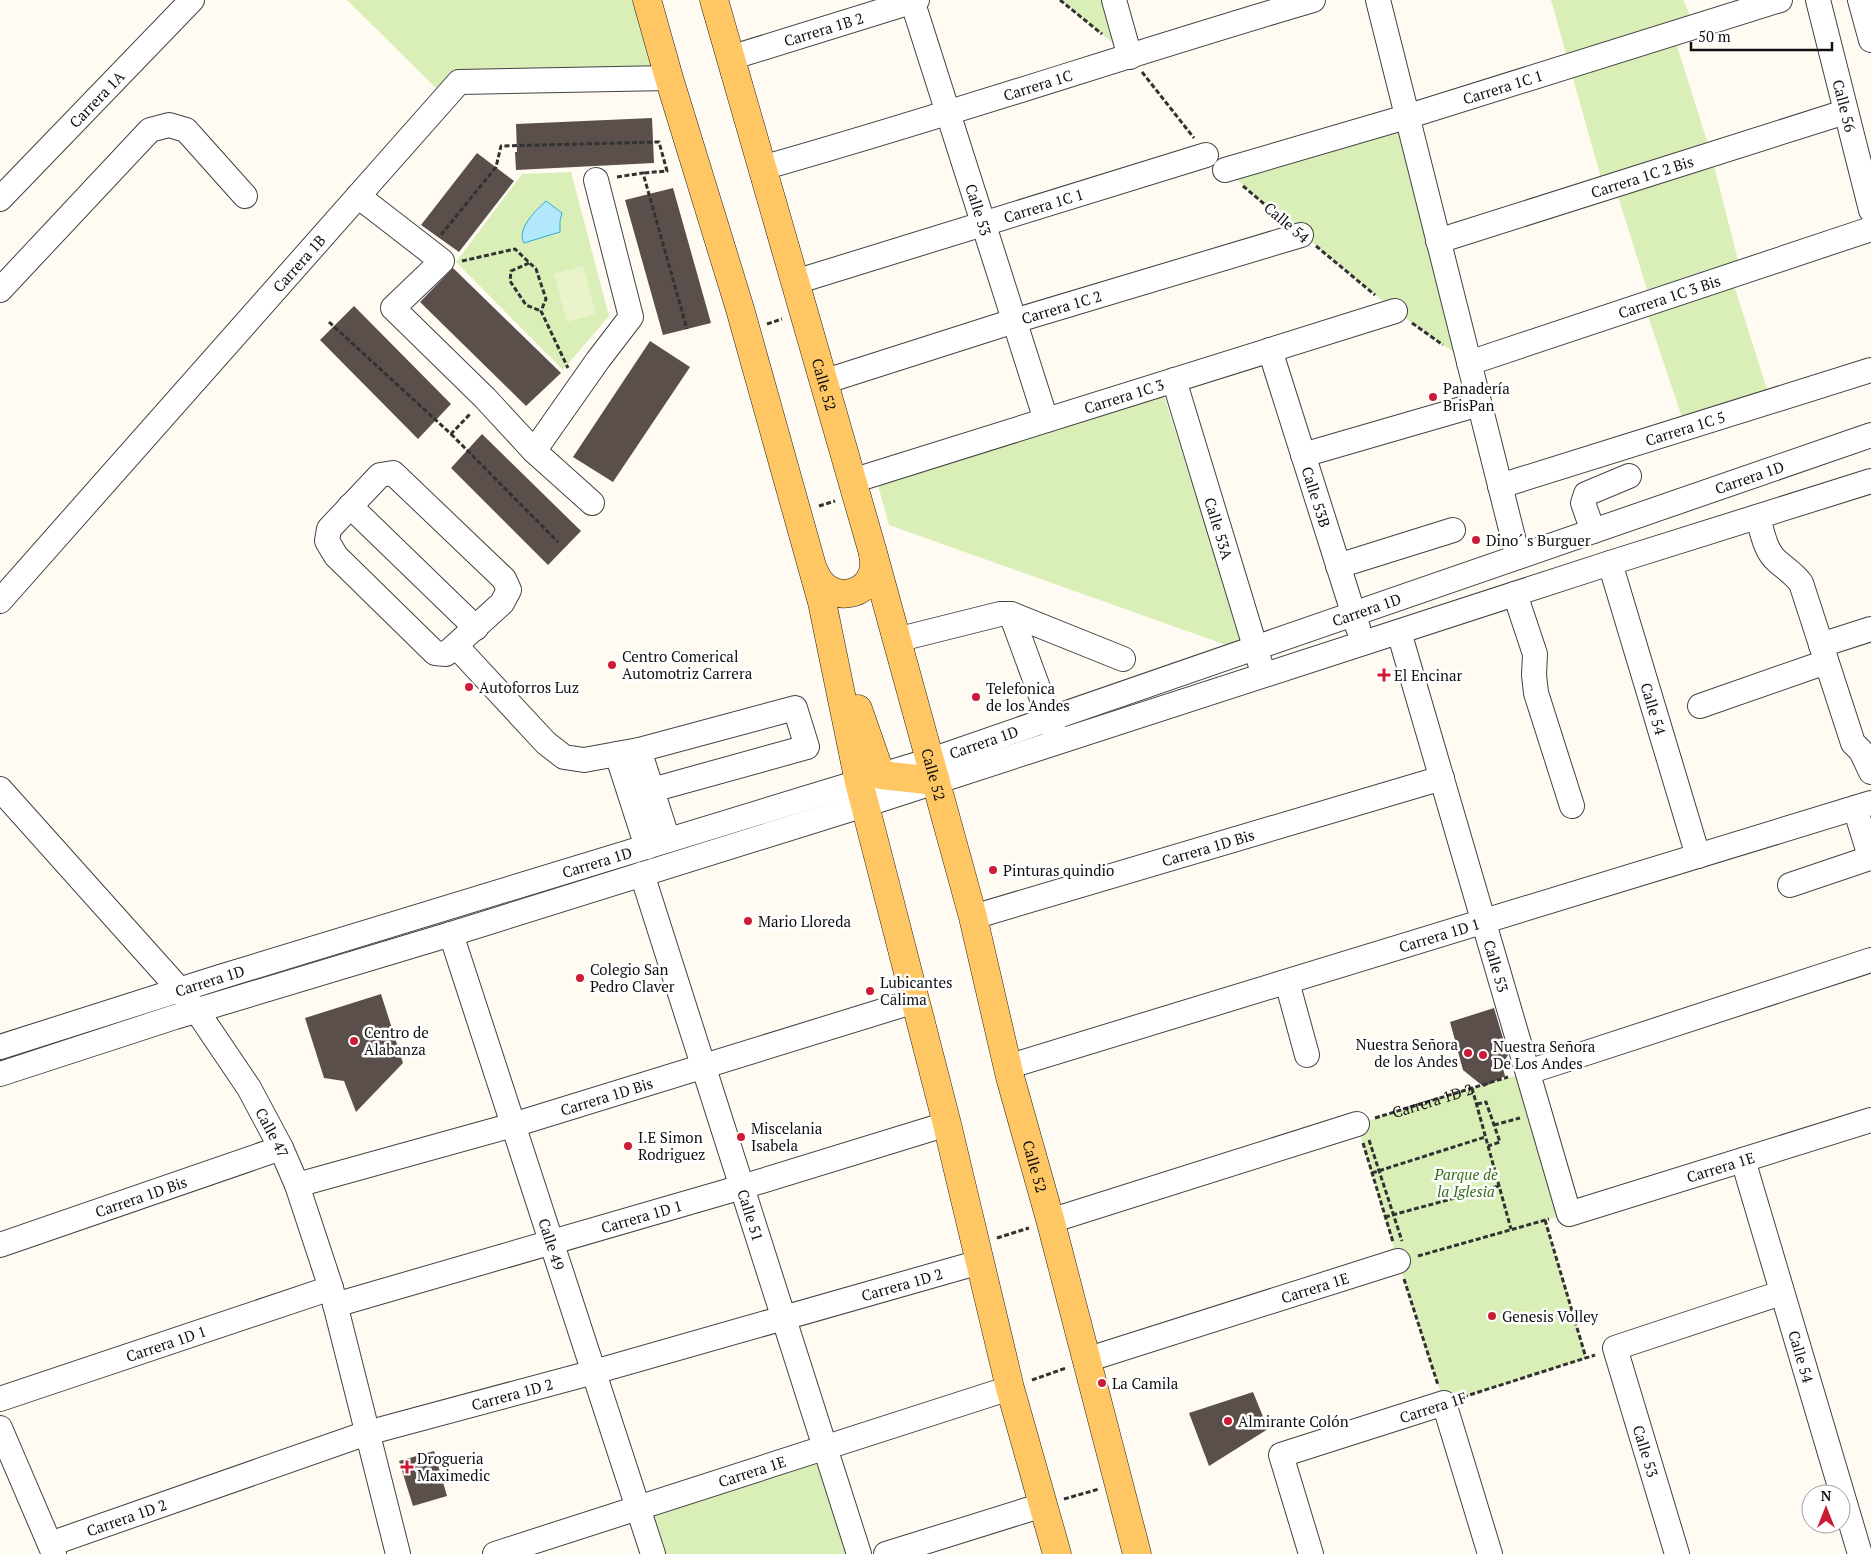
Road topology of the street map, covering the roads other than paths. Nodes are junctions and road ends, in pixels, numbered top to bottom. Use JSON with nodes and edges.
{"nodes":[{"id":1,"x":192,"y":0,"type":"edge"},
{"id":2,"x":647,"y":0,"type":"edge"},
{"id":3,"x":714,"y":0,"type":"edge"},
{"id":4,"x":914,"y":0,"type":"edge"},
{"id":5,"x":1114,"y":0,"type":"edge"},
{"id":6,"x":1313,"y":0,"type":"edge"},
{"id":7,"x":1378,"y":0,"type":"edge"},
{"id":8,"x":1780,"y":0,"type":"edge"},
{"id":9,"x":1818,"y":0,"type":"edge"},
{"id":10,"x":1860,"y":0,"type":"edge"},
{"id":11,"x":1871,"y":40,"type":"edge"},
{"id":12,"x":1130,"y":57,"type":"junction"},
{"id":13,"x":730,"y":58,"type":"junction"},
{"id":14,"x":669,"y":78,"type":"junction"},
{"id":15,"x":1845,"y":112,"type":"junction"},
{"id":16,"x":948,"y":114,"type":"junction"},
{"id":17,"x":1406,"y":116,"type":"junction"},
{"id":18,"x":1206,"y":155,"type":"road end"},
{"id":19,"x":762,"y":168,"type":"junction"},
{"id":20,"x":1225,"y":170,"type":"road end"},
{"id":21,"x":596,"y":180,"type":"road end"},
{"id":22,"x":245,"y":196,"type":"dead end"},
{"id":23,"x":358,"y":196,"type":"junction"},
{"id":24,"x":0,"y":199,"type":"edge"},
{"id":25,"x":1871,"y":210,"type":"edge"},
{"id":26,"x":984,"y":224,"type":"junction"},
{"id":27,"x":1871,"y":229,"type":"edge"},
{"id":28,"x":1301,"y":234,"type":"road end"},
{"id":29,"x":1438,"y":241,"type":"junction"},
{"id":30,"x":795,"y":282,"type":"junction"},
{"id":31,"x":0,"y":290,"type":"edge"},
{"id":32,"x":1396,"y":311,"type":"road end"},
{"id":33,"x":1014,"y":321,"type":"junction"},
{"id":34,"x":1270,"y":350,"type":"junction"},
{"id":35,"x":1468,"y":362,"type":"junction"},
{"id":36,"x":1871,"y":370,"type":"edge"},
{"id":37,"x":1174,"y":380,"type":"junction"},
{"id":38,"x":823,"y":382,"type":"junction"},
{"id":39,"x":1479,"y":404,"type":"junction"},
{"id":40,"x":1046,"y":420,"type":"junction"},
{"id":41,"x":1871,"y":422,"type":"edge"},
{"id":42,"x":1862,"y":438,"type":"edge"},
{"id":43,"x":534,"y":451,"type":"junction"},
{"id":44,"x":1303,"y":455,"type":"junction"},
{"id":45,"x":1630,"y":476,"type":"dead end"},
{"id":46,"x":1871,"y":481,"type":"edge"},
{"id":47,"x":1500,"y":486,"type":"junction"},
{"id":48,"x":854,"y":488,"type":"junction"},
{"id":49,"x":592,"y":503,"type":"dead end"},
{"id":50,"x":350,"y":506,"type":"junction"},
{"id":51,"x":1758,"y":517,"type":"junction"},
{"id":52,"x":1452,"y":530,"type":"dead end"},
{"id":53,"x":1593,"y":531,"type":"junction"},
{"id":54,"x":873,"y":553,"type":"junction"},
{"id":55,"x":1518,"y":557,"type":"junction"},
{"id":56,"x":1610,"y":563,"type":"junction"},
{"id":57,"x":1338,"y":566,"type":"junction"},
{"id":58,"x":814,"y":571,"type":"junction"},
{"id":59,"x":1515,"y":594,"type":"junction"},
{"id":60,"x":0,"y":601,"type":"edge"},
{"id":61,"x":1012,"y":614,"type":"junction"},
{"id":62,"x":1353,"y":614,"type":"junction"},
{"id":63,"x":476,"y":628,"type":"junction"},
{"id":64,"x":1871,"y":629,"type":"edge"},
{"id":65,"x":1399,"y":632,"type":"junction"},
{"id":66,"x":896,"y":640,"type":"junction"},
{"id":67,"x":1363,"y":643,"type":"junction"},
{"id":68,"x":456,"y":646,"type":"junction"},
{"id":69,"x":1255,"y":648,"type":"junction"},
{"id":70,"x":1824,"y":654,"type":"junction"},
{"id":71,"x":1122,"y":659,"type":"dead end"},
{"id":72,"x":1264,"y":675,"type":"junction"},
{"id":73,"x":1700,"y":706,"type":"dead end"},
{"id":74,"x":1049,"y":719,"type":"junction"},
{"id":75,"x":1058,"y":742,"type":"junction"},
{"id":76,"x":628,"y":752,"type":"junction"},
{"id":77,"x":934,"y":771,"type":"junction"},
{"id":78,"x":1871,"y":772,"type":"edge"},
{"id":79,"x":1442,"y":778,"type":"junction"},
{"id":80,"x":868,"y":788,"type":"junction"},
{"id":81,"x":0,"y":789,"type":"edge"},
{"id":82,"x":652,"y":790,"type":"junction"},
{"id":83,"x":1863,"y":805,"type":"edge"},
{"id":84,"x":1572,"y":806,"type":"dead end"},
{"id":85,"x":658,"y":843,"type":"junction"},
{"id":86,"x":1698,"y":856,"type":"junction"},
{"id":87,"x":642,"y":874,"type":"junction"},
{"id":88,"x":1790,"y":885,"type":"dead end"},
{"id":89,"x":973,"y":917,"type":"junction"},
{"id":90,"x":1484,"y":921,"type":"junction"},
{"id":91,"x":452,"y":934,"type":"junction"},
{"id":92,"x":1871,"y":960,"type":"edge"},
{"id":93,"x":1287,"y":982,"type":"junction"},
{"id":94,"x":180,"y":990,"type":"junction"},
{"id":95,"x":915,"y":1001,"type":"junction"},
{"id":96,"x":197,"y":1011,"type":"junction"},
{"id":97,"x":0,"y":1047,"type":"edge"},
{"id":98,"x":1307,"y":1055,"type":"dead end"},
{"id":99,"x":703,"y":1066,"type":"junction"},
{"id":100,"x":1007,"y":1067,"type":"junction"},
{"id":101,"x":1528,"y":1072,"type":"junction"},
{"id":102,"x":0,"y":1074,"type":"edge"},
{"id":103,"x":1871,"y":1120,"type":"edge"},
{"id":104,"x":946,"y":1124,"type":"junction"},
{"id":105,"x":513,"y":1125,"type":"junction"},
{"id":106,"x":1363,"y":1130,"type":"road end"},
{"id":107,"x":281,"y":1148,"type":"junction"},
{"id":108,"x":1743,"y":1160,"type":"junction"},
{"id":109,"x":298,"y":1185,"type":"junction"},
{"id":110,"x":742,"y":1187,"type":"junction"},
{"id":111,"x":1569,"y":1214,"type":"joint"},
{"id":112,"x":1050,"y":1221,"type":"junction"},
{"id":113,"x":552,"y":1243,"type":"junction"},
{"id":114,"x":0,"y":1245,"type":"edge"},
{"id":115,"x":1400,"y":1252,"type":"road end"},
{"id":116,"x":978,"y":1253,"type":"junction"},
{"id":117,"x":1781,"y":1292,"type":"junction"},
{"id":118,"x":333,"y":1296,"type":"junction"},
{"id":119,"x":784,"y":1319,"type":"junction"},
{"id":120,"x":1086,"y":1360,"type":"junction"},
{"id":121,"x":594,"y":1372,"type":"junction"},
{"id":122,"x":1010,"y":1388,"type":"junction"},
{"id":123,"x":0,"y":1399,"type":"edge"},
{"id":124,"x":0,"y":1428,"type":"edge"},
{"id":125,"x":367,"y":1433,"type":"junction"},
{"id":126,"x":826,"y":1448,"type":"junction"},
{"id":127,"x":1043,"y":1504,"type":"junction"},
{"id":128,"x":638,"y":1509,"type":"junction"},
{"id":129,"x":52,"y":1549,"type":"edge"},
{"id":130,"x":398,"y":1554,"type":"edge"},
{"id":131,"x":495,"y":1554,"type":"edge"},
{"id":132,"x":653,"y":1554,"type":"edge"},
{"id":133,"x":859,"y":1554,"type":"edge"},
{"id":134,"x":886,"y":1554,"type":"edge"},
{"id":135,"x":1057,"y":1554,"type":"edge"},
{"id":136,"x":1137,"y":1554,"type":"edge"},
{"id":137,"x":1311,"y":1554,"type":"edge"},
{"id":138,"x":1490,"y":1554,"type":"edge"},
{"id":139,"x":1677,"y":1554,"type":"edge"},
{"id":140,"x":1860,"y":1554,"type":"edge"}],
"edges":[{"from":1,"to":24,"type":"street","name":"Carrera 1A"},
{"from":2,"to":14,"type":"main road"},
{"from":3,"to":13,"type":"main road","name":"Calle 52"},
{"from":4,"to":13,"type":"street","name":"Carrera 1B 2"},
{"from":4,"to":16,"type":"street","name":"Calle 53"},
{"from":5,"to":12,"type":"street"},
{"from":6,"to":12,"type":"street","name":"Carrera 1C"},
{"from":7,"to":17,"type":"street"},
{"from":8,"to":17,"type":"street","name":"Carrera 1C 1"},
{"from":9,"to":15,"type":"street","name":"Calle 56"},
{"from":10,"to":11,"type":"street"},
{"from":12,"to":16,"type":"street","name":"Carrera 1C"},
{"from":13,"to":19,"type":"main road","name":"Calle 52"},
{"from":14,"to":23,"type":"street","name":"Carrera 1B"},
{"from":14,"to":58,"type":"main road"},
{"from":15,"to":25,"type":"street","name":"Calle 56"},
{"from":15,"to":29,"type":"street","name":"Carrera 1C 2 Bis"},
{"from":16,"to":19,"type":"street","name":"Carrera 1C"},
{"from":16,"to":26,"type":"street","name":"Calle 53"},
{"from":17,"to":20,"type":"street","name":"Carrera 1C 1"},
{"from":17,"to":29,"type":"street"},
{"from":18,"to":26,"type":"street","name":"Carrera 1C 1"},
{"from":19,"to":30,"type":"main road","name":"Calle 52"},
{"from":21,"to":43,"type":"street"},
{"from":22,"to":31,"type":"street"},
{"from":23,"to":43,"type":"street"},
{"from":23,"to":60,"type":"street","name":"Carrera 1B"},
{"from":26,"to":30,"type":"street","name":"Carrera 1C 1"},
{"from":26,"to":33,"type":"street","name":"Calle 53"},
{"from":27,"to":35,"type":"street","name":"Carrera 1C 3 Bis"},
{"from":28,"to":33,"type":"street","name":"Carrera 1C 2"},
{"from":29,"to":35,"type":"street"},
{"from":30,"to":38,"type":"main road","name":"Calle 52"},
{"from":32,"to":34,"type":"street","name":"Carrera 1C 3"},
{"from":33,"to":38,"type":"street","name":"Carrera 1C 2"},
{"from":33,"to":40,"type":"street","name":"Calle 53"},
{"from":34,"to":37,"type":"street","name":"Carrera 1C 3"},
{"from":34,"to":44,"type":"street","name":"Calle 53B"},
{"from":35,"to":39,"type":"street"},
{"from":36,"to":47,"type":"street","name":"Carrera 1C 5"},
{"from":37,"to":40,"type":"street","name":"Carrera 1C 3"},
{"from":37,"to":69,"type":"street","name":"Calle 53A"},
{"from":38,"to":48,"type":"main road","name":"Calle 52"},
{"from":39,"to":44,"type":"street"},
{"from":39,"to":47,"type":"street"},
{"from":40,"to":48,"type":"street","name":"Carrera 1C 3"},
{"from":41,"to":42,"type":"street"},
{"from":42,"to":53,"type":"street","name":"Carrera 1D"},
{"from":43,"to":49,"type":"street"},
{"from":44,"to":57,"type":"street","name":"Calle 53B"},
{"from":45,"to":53,"type":"street"},
{"from":46,"to":51,"type":"street","name":"Carrera 1D"},
{"from":47,"to":55,"type":"street"},
{"from":48,"to":54,"type":"main road","name":"Calle 52"},
{"from":50,"to":63,"type":"street"},
{"from":50,"to":63,"type":"street"},
{"from":50,"to":68,"type":"street"},
{"from":51,"to":56,"type":"street","name":"Carrera 1D"},
{"from":51,"to":70,"type":"street"},
{"from":52,"to":57,"type":"street"},
{"from":53,"to":55,"type":"street","name":"Carrera 1D"},
{"from":54,"to":58,"type":"main road"},
{"from":54,"to":66,"type":"main road","name":"Calle 52"},
{"from":55,"to":62,"type":"street","name":"Carrera 1D"},
{"from":56,"to":59,"type":"street","name":"Carrera 1D"},
{"from":56,"to":86,"type":"street","name":"Calle 54"},
{"from":57,"to":62,"type":"street","name":"Calle 53B"},
{"from":58,"to":80,"type":"main road"},
{"from":59,"to":65,"type":"street","name":"Carrera 1D"},
{"from":59,"to":84,"type":"street"},
{"from":61,"to":66,"type":"street"},
{"from":61,"to":71,"type":"street"},
{"from":61,"to":74,"type":"street"},
{"from":62,"to":67,"type":"street","name":"Calle 53B"},
{"from":62,"to":69,"type":"street","name":"Carrera 1D"},
{"from":63,"to":68,"type":"street"},
{"from":64,"to":70,"type":"street"},
{"from":65,"to":67,"type":"street","name":"Carrera 1D"},
{"from":65,"to":79,"type":"street","name":"Calle 53"},
{"from":66,"to":77,"type":"main road","name":"Calle 52"},
{"from":67,"to":72,"type":"street","name":"Carrera 1D"},
{"from":68,"to":76,"type":"street"},
{"from":69,"to":72,"type":"street","name":"Calle 53A"},
{"from":69,"to":74,"type":"street","name":"Carrera 1D"},
{"from":70,"to":73,"type":"street"},
{"from":70,"to":78,"type":"street"},
{"from":72,"to":75,"type":"street","name":"Carrera 1D"},
{"from":74,"to":75,"type":"street"},
{"from":74,"to":77,"type":"street","name":"Carrera 1D"},
{"from":75,"to":77,"type":"street","name":"Carrera 1D"},
{"from":76,"to":82,"type":"street"},
{"from":76,"to":82,"type":"street"},
{"from":76,"to":85,"type":"street"},
{"from":77,"to":80,"type":"main road"},
{"from":77,"to":89,"type":"main road","name":"Calle 52"},
{"from":79,"to":89,"type":"street","name":"Carrera 1D Bis"},
{"from":79,"to":90,"type":"street","name":"Calle 53"},
{"from":80,"to":85,"type":"street","name":"Carrera 1D"},
{"from":80,"to":87,"type":"street","name":"Carrera 1D"},
{"from":80,"to":95,"type":"main road"},
{"from":81,"to":94,"type":"street","name":"Calle 47"},
{"from":82,"to":85,"type":"street"},
{"from":83,"to":86,"type":"street","name":"Carrera 1D 1"},
{"from":83,"to":88,"type":"street"},
{"from":85,"to":94,"type":"street","name":"Carrera 1D"},
{"from":86,"to":90,"type":"street","name":"Carrera 1D 1"},
{"from":87,"to":91,"type":"street","name":"Carrera 1D"},
{"from":87,"to":99,"type":"street","name":"Calle 51"},
{"from":89,"to":100,"type":"main road","name":"Calle 52"},
{"from":90,"to":93,"type":"street","name":"Carrera 1D 1"},
{"from":90,"to":101,"type":"street","name":"Calle 53"},
{"from":91,"to":96,"type":"street","name":"Carrera 1D"},
{"from":91,"to":105,"type":"street","name":"Calle 49"},
{"from":92,"to":101,"type":"street"},
{"from":93,"to":98,"type":"street"},
{"from":93,"to":100,"type":"street","name":"Carrera 1D 1"},
{"from":94,"to":96,"type":"street","name":"Calle 47"},
{"from":94,"to":97,"type":"street","name":"Carrera 1D"},
{"from":95,"to":99,"type":"street","name":"Carrera 1D Bis"},
{"from":95,"to":104,"type":"main road"},
{"from":96,"to":102,"type":"street","name":"Carrera 1D"},
{"from":96,"to":107,"type":"street","name":"Calle 47"},
{"from":99,"to":105,"type":"street","name":"Carrera 1D Bis"},
{"from":99,"to":110,"type":"street","name":"Calle 51"},
{"from":100,"to":112,"type":"main road","name":"Calle 52"},
{"from":101,"to":111,"type":"street","name":"Calle 53"},
{"from":103,"to":108,"type":"street","name":"Carrera 1E"},
{"from":104,"to":110,"type":"street","name":"Carrera 1D 1"},
{"from":104,"to":116,"type":"main road"},
{"from":105,"to":109,"type":"street","name":"Carrera 1D Bis"},
{"from":105,"to":113,"type":"street","name":"Calle 49"},
{"from":106,"to":112,"type":"street"},
{"from":107,"to":109,"type":"street","name":"Calle 47"},
{"from":107,"to":114,"type":"street","name":"Carrera 1D Bis"},
{"from":108,"to":111,"type":"street","name":"Carrera 1E"},
{"from":108,"to":117,"type":"street","name":"Calle 54"},
{"from":109,"to":118,"type":"street","name":"Calle 47"},
{"from":110,"to":113,"type":"street","name":"Carrera 1D 1"},
{"from":110,"to":119,"type":"street","name":"Calle 51"},
{"from":112,"to":120,"type":"main road","name":"Calle 52"},
{"from":113,"to":118,"type":"street","name":"Carrera 1D 1"},
{"from":113,"to":121,"type":"street","name":"Calle 49"},
{"from":115,"to":120,"type":"street","name":"Carrera 1E"},
{"from":116,"to":119,"type":"street","name":"Carrera 1D 2"},
{"from":116,"to":122,"type":"main road"},
{"from":117,"to":139,"type":"street","name":"Calle 53"},
{"from":117,"to":140,"type":"street","name":"Calle 54"},
{"from":118,"to":123,"type":"street","name":"Carrera 1D 1"},
{"from":118,"to":125,"type":"street","name":"Calle 47"},
{"from":119,"to":121,"type":"street","name":"Carrera 1D 2"},
{"from":119,"to":126,"type":"street","name":"Calle 51"},
{"from":120,"to":136,"type":"main road","name":"Calle 52"},
{"from":121,"to":125,"type":"street","name":"Carrera 1D 2"},
{"from":121,"to":128,"type":"street","name":"Calle 49"},
{"from":122,"to":126,"type":"street","name":"Carrera 1E"},
{"from":122,"to":127,"type":"main road"},
{"from":124,"to":129,"type":"street"},
{"from":125,"to":129,"type":"street","name":"Carrera 1D 2"},
{"from":125,"to":130,"type":"street","name":"Calle 47"},
{"from":126,"to":128,"type":"street","name":"Carrera 1E"},
{"from":126,"to":133,"type":"street","name":"Calle 51"},
{"from":127,"to":134,"type":"street"},
{"from":127,"to":135,"type":"main road"},
{"from":128,"to":131,"type":"street","name":"Carrera 1E"},
{"from":128,"to":132,"type":"street","name":"Calle 49"},
{"from":137,"to":138,"type":"street","name":"Carrera 1F"}]}
